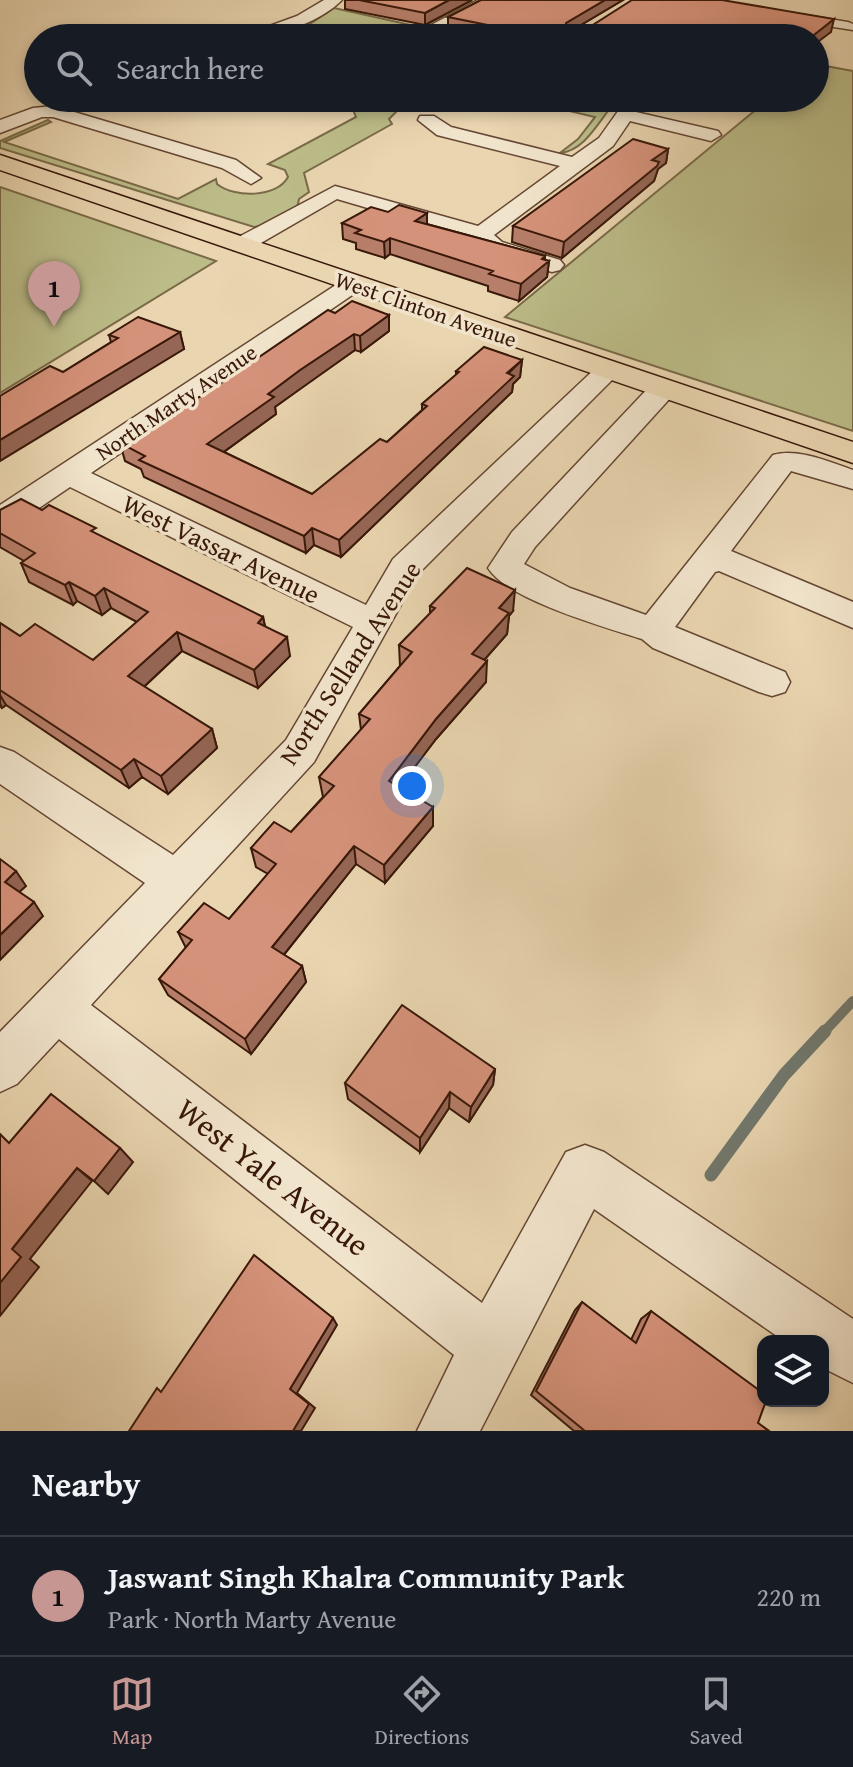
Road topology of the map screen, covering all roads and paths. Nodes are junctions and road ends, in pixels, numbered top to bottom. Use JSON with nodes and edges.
{"nodes":[{"id":1,"x":335,"y":0,"type":"edge"},
{"id":2,"x":490,"y":0,"type":"edge"},
{"id":3,"x":683,"y":0,"type":"edge"},
{"id":4,"x":742,"y":4,"type":"edge"},
{"id":5,"x":772,"y":16,"type":"junction"},
{"id":6,"x":245,"y":18,"type":"dead end"},
{"id":7,"x":268,"y":24,"type":"edge"},
{"id":8,"x":286,"y":24,"type":"edge"},
{"id":9,"x":442,"y":24,"type":"edge"},
{"id":10,"x":762,"y":24,"type":"edge"},
{"id":11,"x":827,"y":24,"type":"edge"},
{"id":12,"x":829,"y":24,"type":"edge"},
{"id":13,"x":848,"y":27,"type":"dead end"},
{"id":14,"x":39,"y":112,"type":"edge"},
{"id":15,"x":52,"y":112,"type":"edge"},
{"id":16,"x":57,"y":112,"type":"edge"},
{"id":17,"x":628,"y":112,"type":"edge"},
{"id":18,"x":627,"y":115,"type":"junction"},
{"id":19,"x":427,"y":120,"type":"dead end"},
{"id":20,"x":0,"y":127,"type":"edge"},
{"id":21,"x":711,"y":135,"type":"dead end"},
{"id":22,"x":0,"y":136,"type":"edge"},
{"id":23,"x":0,"y":162,"type":"edge"},
{"id":24,"x":574,"y":164,"type":"junction"},
{"id":25,"x":251,"y":178,"type":"dead end"},
{"id":26,"x":481,"y":234,"type":"junction"},
{"id":27,"x":252,"y":249,"type":"junction"},
{"id":28,"x":552,"y":265,"type":"dead end"},
{"id":29,"x":353,"y":284,"type":"junction"},
{"id":30,"x":608,"y":371,"type":"junction"},
{"id":31,"x":663,"y":389,"type":"junction"},
{"id":32,"x":853,"y":453,"type":"edge"},
{"id":33,"x":68,"y":474,"type":"junction"},
{"id":34,"x":853,"y":480,"type":"edge"},
{"id":35,"x":0,"y":520,"type":"edge"},
{"id":36,"x":705,"y":562,"type":"junction"},
{"id":37,"x":853,"y":616,"type":"edge"},
{"id":38,"x":374,"y":623,"type":"junction"},
{"id":39,"x":654,"y":630,"type":"junction"},
{"id":40,"x":772,"y":682,"type":"dead end"},
{"id":41,"x":0,"y":763,"type":"edge"},
{"id":42,"x":177,"y":881,"type":"junction"},
{"id":43,"x":56,"y":1007,"type":"junction"},
{"id":44,"x":0,"y":1067,"type":"edge"},
{"id":45,"x":490,"y":1346,"type":"junction"},
{"id":46,"x":853,"y":1354,"type":"edge"},
{"id":47,"x":448,"y":1431,"type":"edge"}],
"edges":[{"from":1,"to":8,"type":"street"},
{"from":2,"to":9,"type":"street"},
{"from":3,"to":4,"type":"street"},
{"from":4,"to":5,"type":"street"},
{"from":5,"to":10,"type":"street"},
{"from":5,"to":11,"type":"street"},
{"from":6,"to":7,"type":"street"},
{"from":12,"to":13,"type":"street"},
{"from":14,"to":20,"type":"street"},
{"from":15,"to":22,"type":"street"},
{"from":16,"to":25,"type":"street"},
{"from":17,"to":18,"type":"street"},
{"from":18,"to":21,"type":"street"},
{"from":18,"to":24,"type":"street"},
{"from":19,"to":24,"type":"street"},
{"from":23,"to":27,"type":"main road","name":"West Clinton Avenue"},
{"from":24,"to":26,"type":"street"},
{"from":26,"to":27,"type":"street"},
{"from":26,"to":28,"type":"street"},
{"from":27,"to":29,"type":"main road","name":"West Clinton Avenue"},
{"from":29,"to":30,"type":"main road","name":"West Clinton Avenue"},
{"from":29,"to":33,"type":"street","name":"North Marty Avenue"},
{"from":30,"to":31,"type":"main road","name":"West Clinton Avenue"},
{"from":30,"to":38,"type":"street","name":"North Selland Avenue"},
{"from":31,"to":32,"type":"main road","name":"West Clinton Avenue"},
{"from":31,"to":39,"type":"street"},
{"from":33,"to":35,"type":"street","name":"North Marty Avenue"},
{"from":33,"to":38,"type":"street","name":"West Vassar Avenue"},
{"from":34,"to":36,"type":"street"},
{"from":36,"to":37,"type":"street"},
{"from":36,"to":39,"type":"street"},
{"from":38,"to":42,"type":"street","name":"North Selland Avenue"},
{"from":39,"to":40,"type":"street"},
{"from":41,"to":42,"type":"street"},
{"from":42,"to":43,"type":"street","name":"North Selland Avenue"},
{"from":43,"to":44,"type":"street","name":"North Selland Avenue"},
{"from":43,"to":45,"type":"street","name":"West Yale Avenue"},
{"from":45,"to":46,"type":"street"},
{"from":45,"to":47,"type":"street"}]}
